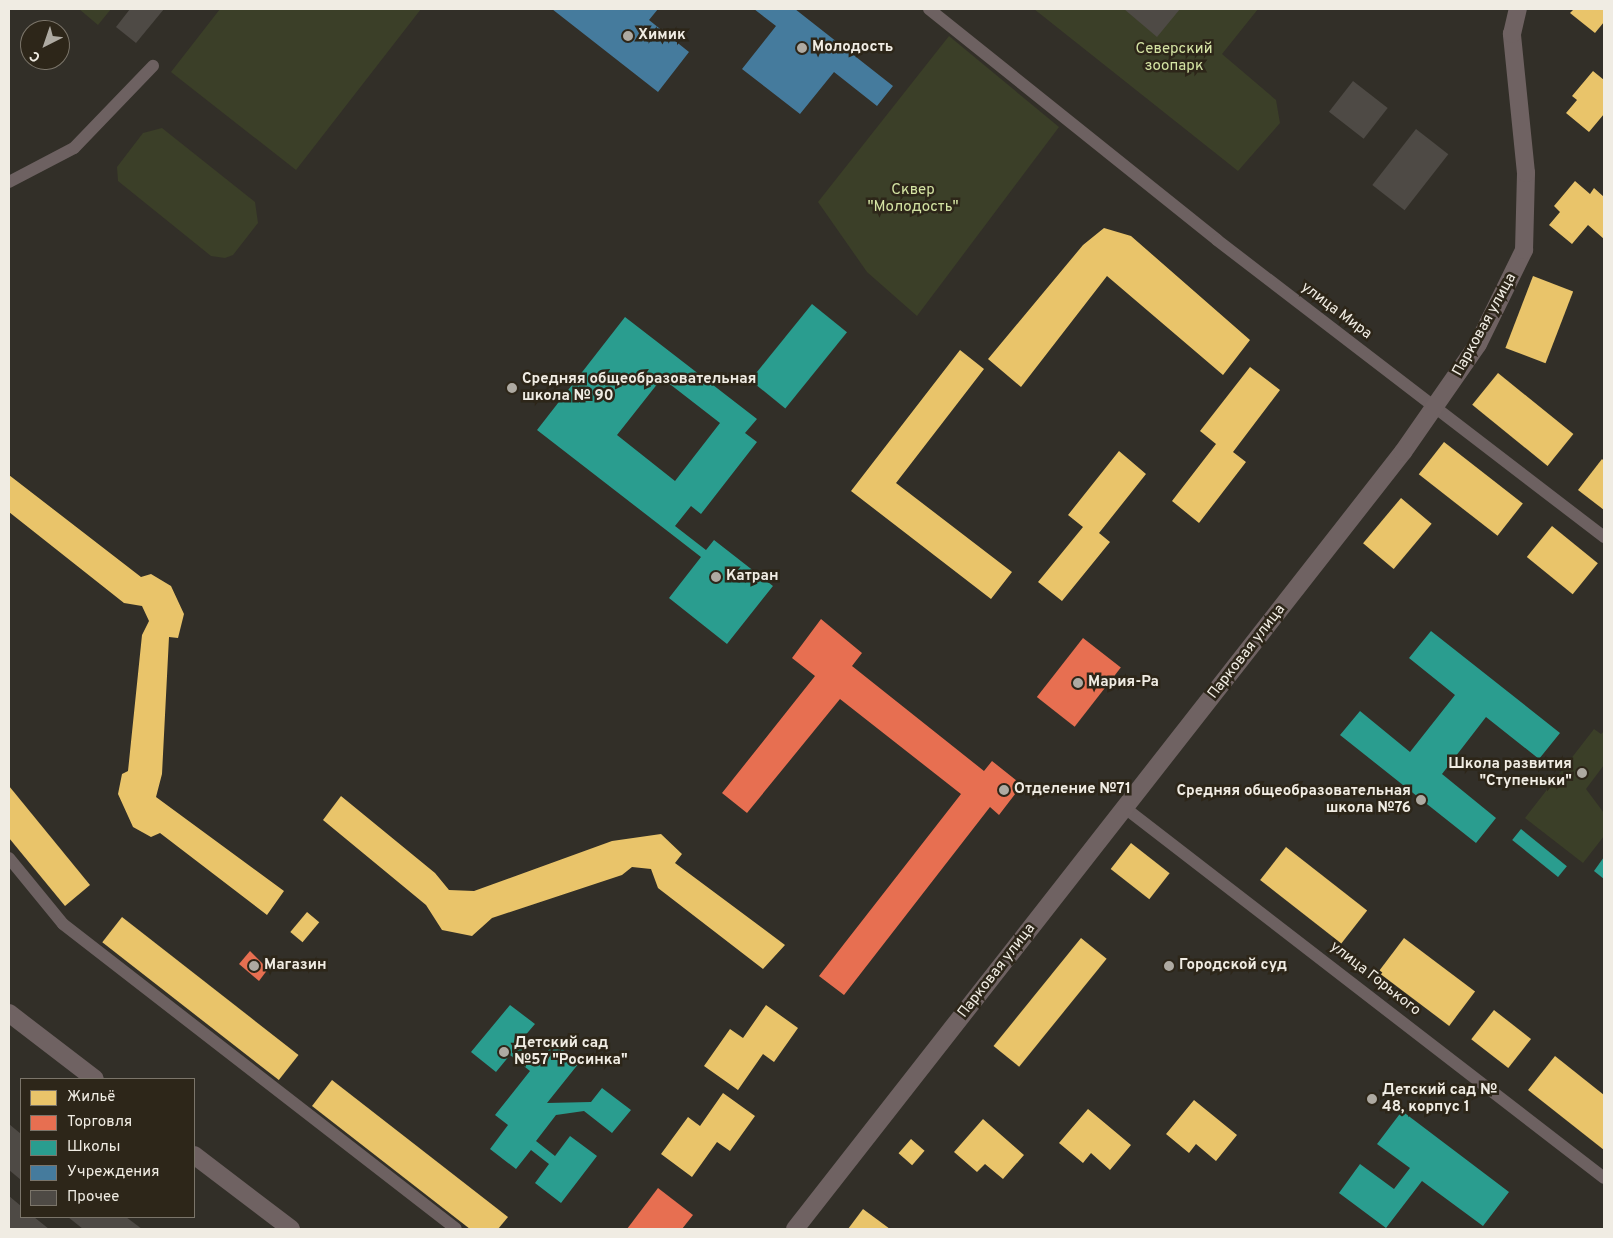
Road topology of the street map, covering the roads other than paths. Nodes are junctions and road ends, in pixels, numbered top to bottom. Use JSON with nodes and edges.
{"nodes":[{"id":1,"x":929,"y":9,"type":"edge"},
{"id":2,"x":1518,"y":9,"type":"edge"},
{"id":3,"x":153,"y":66,"type":"dead end"},
{"id":4,"x":9,"y":182,"type":"edge"},
{"id":5,"x":1437,"y":407,"type":"junction"},
{"id":6,"x":1604,"y":538,"type":"edge"},
{"id":7,"x":1125,"y":808,"type":"junction"},
{"id":8,"x":9,"y":858,"type":"edge"},
{"id":9,"x":9,"y":1013,"type":"edge"},
{"id":10,"x":94,"y":1078,"type":"edge"},
{"id":11,"x":195,"y":1156,"type":"edge"},
{"id":12,"x":1604,"y":1178,"type":"edge"},
{"id":13,"x":291,"y":1229,"type":"edge"},
{"id":14,"x":456,"y":1229,"type":"edge"},
{"id":15,"x":795,"y":1229,"type":"edge"}],
"edges":[{"from":1,"to":5,"type":"street","name":"улица Мира"},
{"from":2,"to":5,"type":"street","name":"Парковая улица"},
{"from":3,"to":4,"type":"street"},
{"from":5,"to":6,"type":"street","name":"улица Мира"},
{"from":5,"to":7,"type":"street","name":"Парковая улица"},
{"from":7,"to":12,"type":"street","name":"улица Горького"},
{"from":7,"to":15,"type":"street","name":"Парковая улица"},
{"from":8,"to":14,"type":"street"},
{"from":9,"to":10,"type":"street"},
{"from":11,"to":13,"type":"street"}]}
